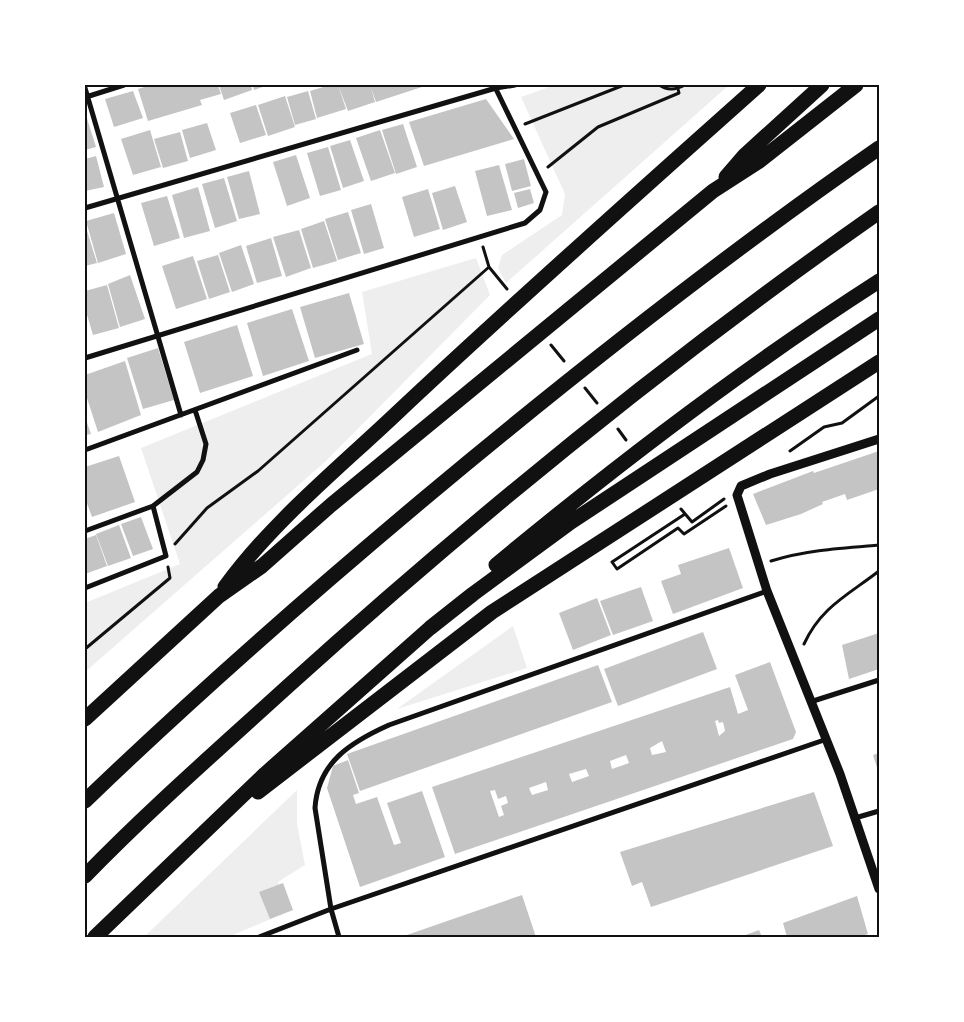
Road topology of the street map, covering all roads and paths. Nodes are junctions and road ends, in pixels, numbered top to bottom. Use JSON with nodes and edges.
{"nodes":[{"id":1,"x":124,"y":85,"type":"edge"},
{"id":2,"x":515,"y":85,"type":"edge"},
{"id":3,"x":624,"y":85,"type":"edge"},
{"id":4,"x":659,"y":85,"type":"edge"},
{"id":5,"x":685,"y":85,"type":"edge"},
{"id":6,"x":759,"y":85,"type":"edge"},
{"id":7,"x":822,"y":85,"type":"edge"},
{"id":8,"x":856,"y":85,"type":"edge"},
{"id":9,"x":495,"y":86,"type":"edge"},
{"id":10,"x":615,"y":87,"type":"edge"},
{"id":11,"x":85,"y":88,"type":"edge"},
{"id":12,"x":678,"y":89,"type":"junction"},
{"id":13,"x":86,"y":97,"type":"edge"},
{"id":14,"x":516,"y":127,"type":"junction"},
{"id":15,"x":879,"y":148,"type":"edge"},
{"id":16,"x":538,"y":175,"type":"junction"},
{"id":17,"x":713,"y":191,"type":"junction"},
{"id":18,"x":118,"y":198,"type":"junction"},
{"id":19,"x":85,"y":208,"type":"edge"},
{"id":20,"x":879,"y":212,"type":"edge"},
{"id":21,"x":480,"y":239,"type":"junction"},
{"id":22,"x":489,"y":267,"type":"junction"},
{"id":23,"x":879,"y":281,"type":"edge"},
{"id":24,"x":508,"y":290,"type":"dead end"},
{"id":25,"x":879,"y":319,"type":"edge"},
{"id":26,"x":156,"y":336,"type":"junction"},
{"id":27,"x":550,"y":344,"type":"dead end"},
{"id":28,"x":357,"y":350,"type":"dead end"},
{"id":29,"x":85,"y":358,"type":"edge"},
{"id":30,"x":879,"y":362,"type":"edge"},
{"id":31,"x":569,"y":367,"type":"dead end"},
{"id":32,"x":581,"y":383,"type":"dead end"},
{"id":33,"x":879,"y":396,"type":"edge"},
{"id":34,"x":599,"y":406,"type":"dead end"},
{"id":35,"x":195,"y":410,"type":"junction"},
{"id":36,"x":181,"y":416,"type":"junction"},
{"id":37,"x":612,"y":421,"type":"dead end"},
{"id":38,"x":879,"y":438,"type":"edge"},
{"id":39,"x":630,"y":444,"type":"dead end"},
{"id":40,"x":85,"y":450,"type":"edge"},
{"id":41,"x":786,"y":454,"type":"dead end"},
{"id":42,"x":737,"y":495,"type":"junction"},
{"id":43,"x":153,"y":506,"type":"junction"},
{"id":44,"x":679,"y":506,"type":"dead end"},
{"id":45,"x":685,"y":514,"type":"junction"},
{"id":46,"x":85,"y":531,"type":"edge"},
{"id":47,"x":879,"y":545,"type":"edge"},
{"id":48,"x":166,"y":556,"type":"junction"},
{"id":49,"x":759,"y":566,"type":"junction"},
{"id":50,"x":879,"y":571,"type":"edge"},
{"id":51,"x":85,"y":588,"type":"edge"},
{"id":52,"x":767,"y":591,"type":"junction"},
{"id":53,"x":219,"y":596,"type":"junction"},
{"id":54,"x":430,"y":628,"type":"junction"},
{"id":55,"x":85,"y":649,"type":"edge"},
{"id":56,"x":795,"y":664,"type":"junction"},
{"id":57,"x":879,"y":680,"type":"edge"},
{"id":58,"x":810,"y":702,"type":"junction"},
{"id":59,"x":85,"y":719,"type":"edge"},
{"id":60,"x":827,"y":739,"type":"junction"},
{"id":61,"x":85,"y":801,"type":"edge"},
{"id":62,"x":879,"y":811,"type":"edge"},
{"id":63,"x":855,"y":818,"type":"junction"},
{"id":64,"x":210,"y":827,"type":"junction"},
{"id":65,"x":85,"y":876,"type":"edge"},
{"id":66,"x":879,"y":889,"type":"edge"},
{"id":67,"x":332,"y":909,"type":"junction"},
{"id":68,"x":95,"y":937,"type":"edge"},
{"id":69,"x":260,"y":937,"type":"edge"},
{"id":70,"x":339,"y":937,"type":"edge"}],
"edges":[{"from":1,"to":13,"type":"street"},
{"from":2,"to":9,"type":"street"},
{"from":3,"to":10,"type":"path"},
{"from":4,"to":12,"type":"path"},
{"from":5,"to":12,"type":"path"},
{"from":6,"to":53,"type":"highway"},
{"from":7,"to":17,"type":"highway"},
{"from":8,"to":17,"type":"highway"},
{"from":9,"to":14,"type":"street"},
{"from":9,"to":18,"type":"street"},
{"from":10,"to":14,"type":"path"},
{"from":11,"to":13,"type":"street"},
{"from":12,"to":16,"type":"path"},
{"from":13,"to":18,"type":"street"},
{"from":14,"to":16,"type":"street"},
{"from":15,"to":61,"type":"highway"},
{"from":16,"to":21,"type":"street"},
{"from":17,"to":53,"type":"highway"},
{"from":18,"to":19,"type":"street"},
{"from":18,"to":26,"type":"street"},
{"from":20,"to":65,"type":"highway"},
{"from":21,"to":22,"type":"path"},
{"from":21,"to":26,"type":"street"},
{"from":22,"to":24,"type":"path"},
{"from":22,"to":48,"type":"path"},
{"from":23,"to":54,"type":"highway"},
{"from":25,"to":54,"type":"highway"},
{"from":26,"to":29,"type":"street"},
{"from":26,"to":36,"type":"street"},
{"from":27,"to":31,"type":"path"},
{"from":28,"to":35,"type":"street"},
{"from":30,"to":64,"type":"highway"},
{"from":32,"to":34,"type":"path"},
{"from":33,"to":41,"type":"path"},
{"from":35,"to":36,"type":"street"},
{"from":35,"to":43,"type":"street"},
{"from":36,"to":40,"type":"street"},
{"from":37,"to":39,"type":"path"},
{"from":38,"to":42,"type":"street"},
{"from":42,"to":45,"type":"path"},
{"from":42,"to":45,"type":"path"},
{"from":42,"to":49,"type":"street"},
{"from":43,"to":46,"type":"street"},
{"from":43,"to":48,"type":"street"},
{"from":44,"to":45,"type":"path"},
{"from":47,"to":49,"type":"path"},
{"from":48,"to":51,"type":"street"},
{"from":48,"to":55,"type":"path"},
{"from":49,"to":52,"type":"street"},
{"from":50,"to":56,"type":"path"},
{"from":52,"to":56,"type":"street"},
{"from":52,"to":67,"type":"street"},
{"from":53,"to":59,"type":"highway"},
{"from":54,"to":64,"type":"highway"},
{"from":56,"to":58,"type":"street"},
{"from":57,"to":58,"type":"street"},
{"from":58,"to":60,"type":"street"},
{"from":60,"to":63,"type":"street"},
{"from":60,"to":67,"type":"street"},
{"from":62,"to":63,"type":"street"},
{"from":63,"to":66,"type":"street"},
{"from":64,"to":68,"type":"highway"},
{"from":67,"to":69,"type":"street"},
{"from":67,"to":70,"type":"street"}]}
